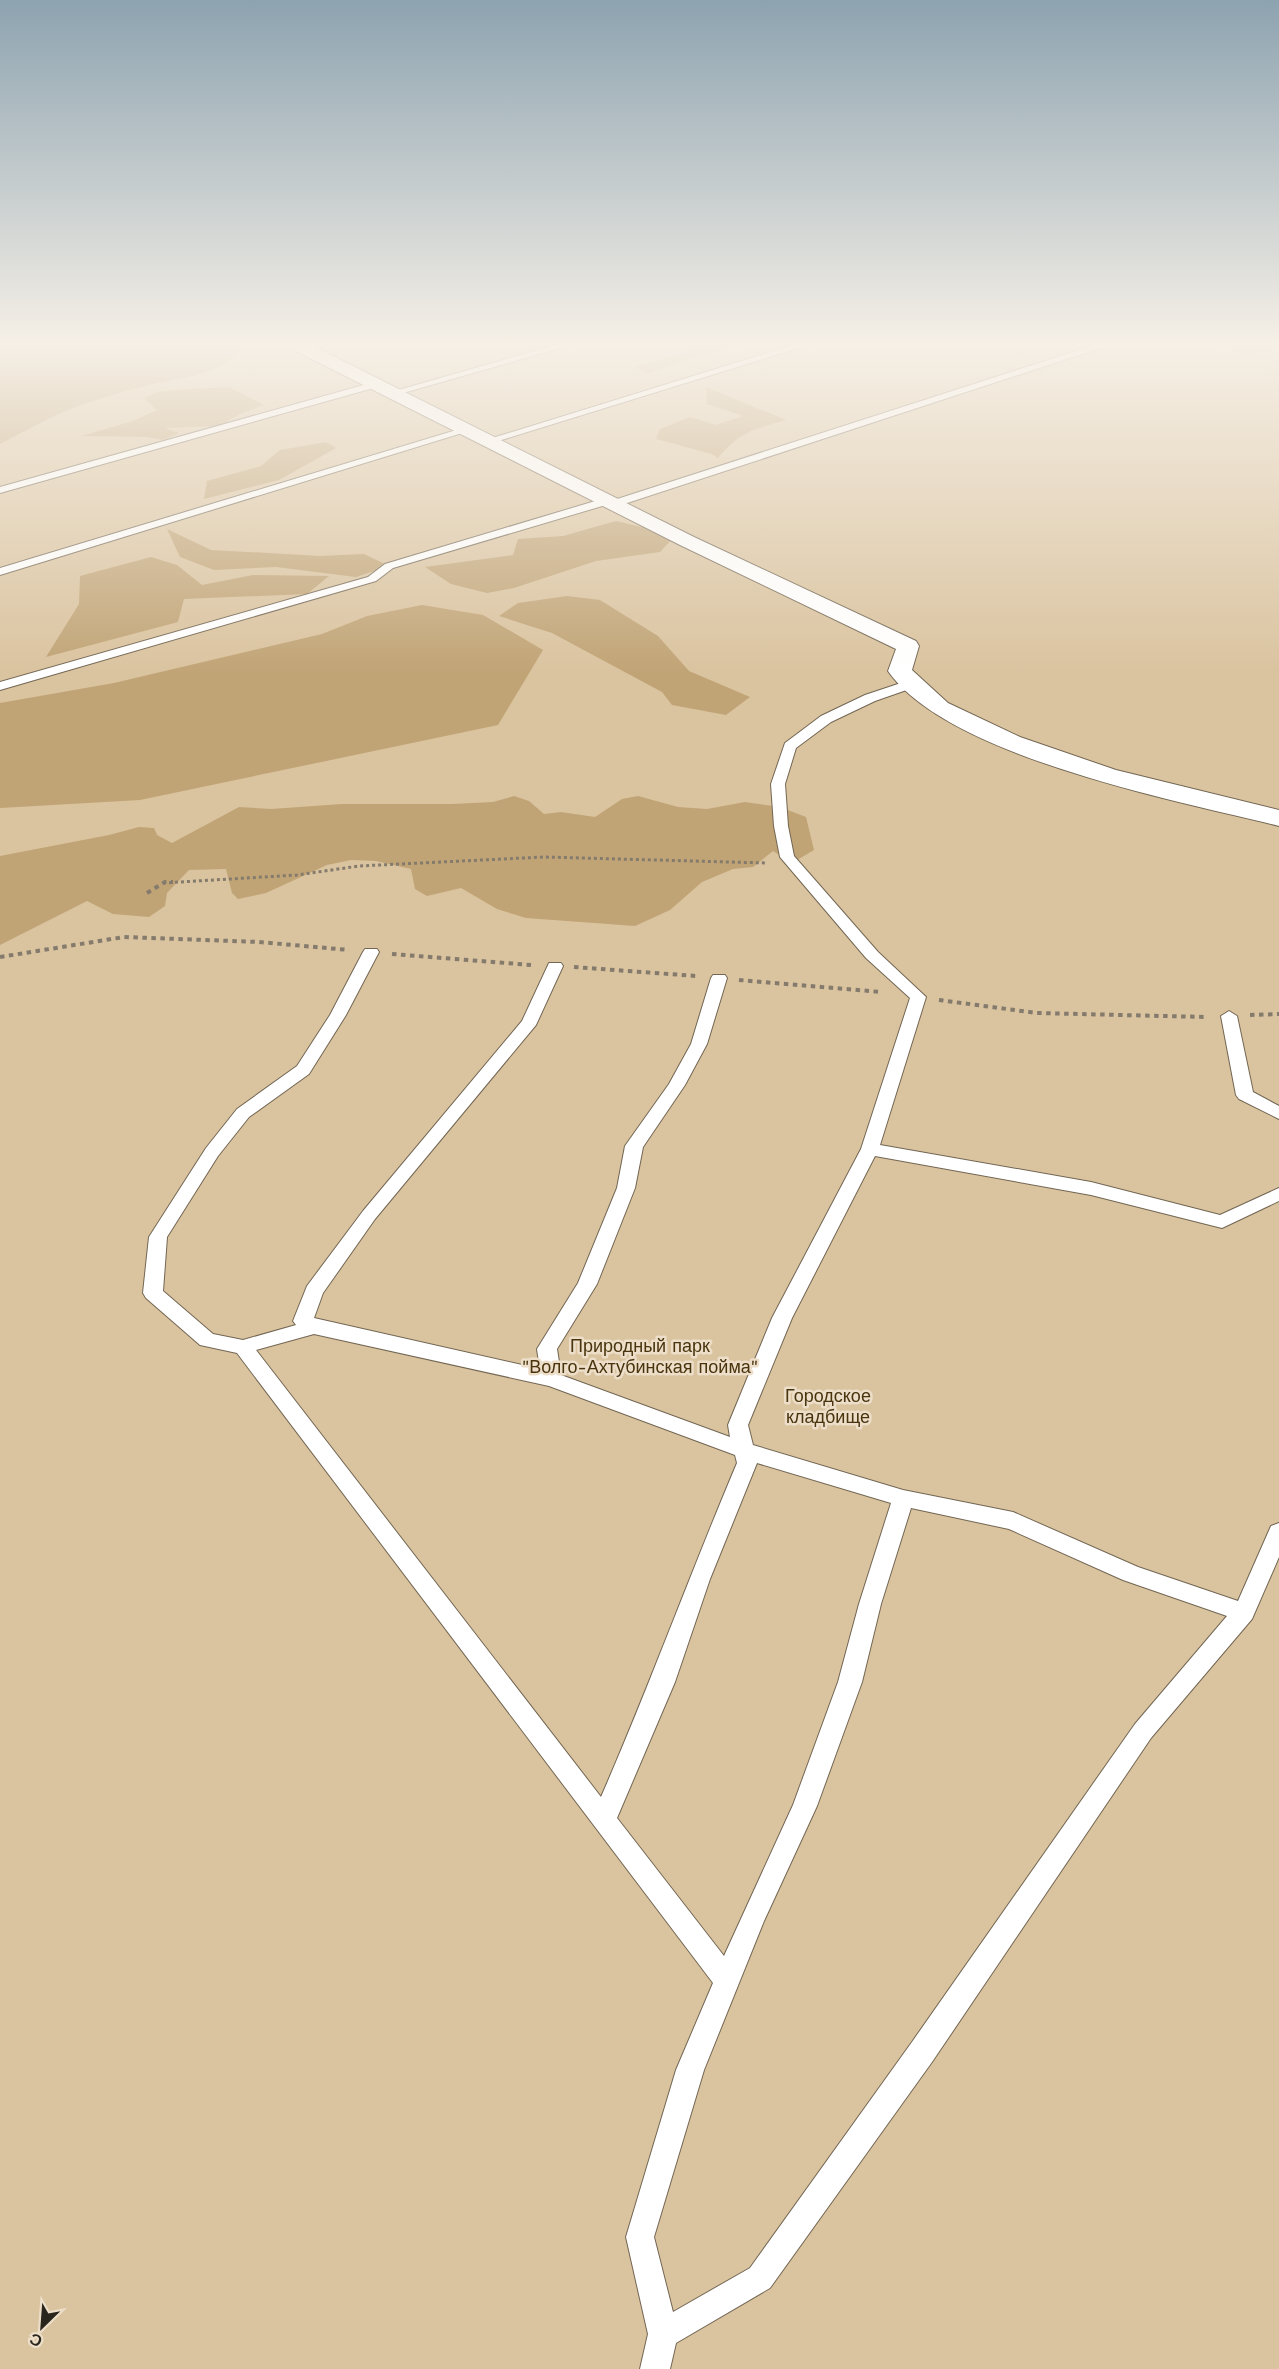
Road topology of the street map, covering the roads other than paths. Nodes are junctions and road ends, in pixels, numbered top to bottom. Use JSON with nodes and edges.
{"nodes":[{"id":1,"x":146,"y":452,"type":"edge"},
{"id":2,"x":396,"y":452,"type":"edge"},
{"id":3,"x":513,"y":452,"type":"edge"},
{"id":4,"x":769,"y":452,"type":"edge"},
{"id":5,"x":0,"y":490,"type":"edge"},
{"id":6,"x":610,"y":502,"type":"junction"},
{"id":7,"x":0,"y":572,"type":"edge"},
{"id":8,"x":913,"y":683,"type":"junction"},
{"id":9,"x":0,"y":686,"type":"edge"},
{"id":10,"x":1279,"y":818,"type":"edge"},
{"id":11,"x":370,"y":952,"type":"road end"},
{"id":12,"x":555,"y":966,"type":"road end"},
{"id":13,"x":719,"y":978,"type":"road end"},
{"id":14,"x":1229,"y":1016,"type":"road end"},
{"id":15,"x":1279,"y":1113,"type":"edge"},
{"id":16,"x":870,"y":1149,"type":"junction"},
{"id":17,"x":1279,"y":1194,"type":"edge"},
{"id":18,"x":314,"y":1328,"type":"junction"},
{"id":19,"x":243,"y":1347,"type":"junction"},
{"id":20,"x":552,"y":1379,"type":"junction"},
{"id":21,"x":744,"y":1450,"type":"junction"},
{"id":22,"x":903,"y":1498,"type":"junction"},
{"id":23,"x":1279,"y":1532,"type":"edge"},
{"id":24,"x":1244,"y":1612,"type":"junction"},
{"id":25,"x":604,"y":1820,"type":"junction"},
{"id":26,"x":727,"y":1981,"type":"junction"},
{"id":27,"x":663,"y":2334,"type":"junction"},
{"id":28,"x":655,"y":2369,"type":"edge"}],
"edges":[{"from":1,"to":5,"type":"lane"},
{"from":2,"to":7,"type":"lane"},
{"from":3,"to":6,"type":"street"},
{"from":4,"to":6,"type":"lane"},
{"from":6,"to":8,"type":"street"},
{"from":6,"to":9,"type":"lane"},
{"from":8,"to":10,"type":"street"},
{"from":8,"to":16,"type":"lane"},
{"from":11,"to":19,"type":"lane"},
{"from":12,"to":18,"type":"lane"},
{"from":13,"to":20,"type":"lane"},
{"from":14,"to":15,"type":"lane"},
{"from":16,"to":17,"type":"lane"},
{"from":16,"to":21,"type":"lane"},
{"from":18,"to":19,"type":"lane"},
{"from":18,"to":20,"type":"lane"},
{"from":19,"to":25,"type":"lane"},
{"from":20,"to":21,"type":"lane"},
{"from":21,"to":22,"type":"lane"},
{"from":21,"to":25,"type":"lane"},
{"from":22,"to":24,"type":"lane"},
{"from":22,"to":26,"type":"lane"},
{"from":23,"to":24,"type":"lane"},
{"from":24,"to":27,"type":"lane"},
{"from":25,"to":26,"type":"lane"},
{"from":26,"to":27,"type":"lane"},
{"from":27,"to":28,"type":"lane"}]}
